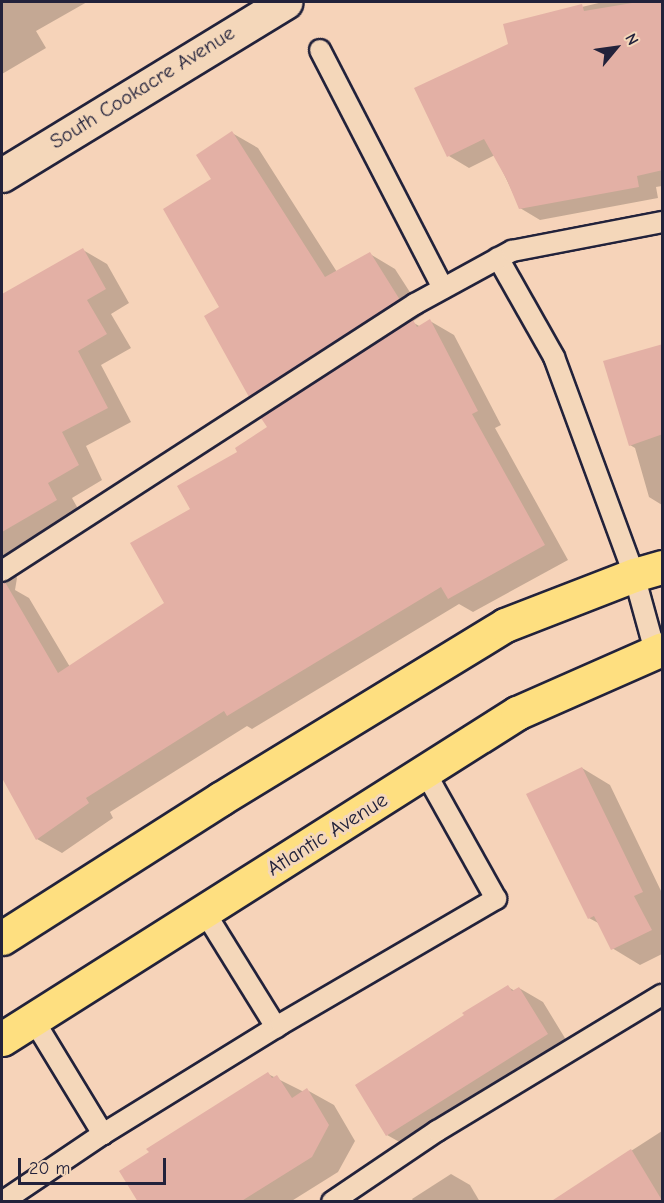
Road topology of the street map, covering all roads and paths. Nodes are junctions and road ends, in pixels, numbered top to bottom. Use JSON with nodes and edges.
{"nodes":[{"id":1,"x":264,"y":6,"type":"edge"},
{"id":2,"x":320,"y":50,"type":"dead end"},
{"id":3,"x":2,"y":175,"type":"edge"},
{"id":4,"x":663,"y":222,"type":"edge"},
{"id":5,"x":498,"y":258,"type":"junction"},
{"id":6,"x":443,"y":288,"type":"junction"},
{"id":7,"x":2,"y":571,"type":"edge"},
{"id":8,"x":648,"y":571,"type":"edge"},
{"id":9,"x":659,"y":650,"type":"edge"},
{"id":10,"x":425,"y":772,"type":"junction"},
{"id":11,"x":204,"y":911,"type":"junction"},
{"id":12,"x":2,"y":938,"type":"edge"},
{"id":13,"x":663,"y":995,"type":"edge"},
{"id":14,"x":33,"y":1019,"type":"junction"},
{"id":15,"x":276,"y":1027,"type":"junction"},
{"id":16,"x":2,"y":1039,"type":"edge"},
{"id":17,"x":104,"y":1134,"type":"junction"},
{"id":18,"x":2,"y":1202,"type":"edge"},
{"id":19,"x":333,"y":1202,"type":"edge"}],
"edges":[{"from":1,"to":3,"type":"street","name":"South Cookacre Avenue"},
{"from":2,"to":6,"type":"lane"},
{"from":4,"to":5,"type":"lane"},
{"from":5,"to":6,"type":"lane"},
{"from":5,"to":8,"type":"lane"},
{"from":6,"to":7,"type":"lane"},
{"from":8,"to":9,"type":"lane"},
{"from":8,"to":12,"type":"main road"},
{"from":9,"to":10,"type":"main road","name":"Atlantic Avenue"},
{"from":10,"to":11,"type":"main road","name":"Atlantic Avenue"},
{"from":10,"to":15,"type":"lane"},
{"from":11,"to":14,"type":"main road","name":"Atlantic Avenue"},
{"from":11,"to":15,"type":"lane"},
{"from":13,"to":19,"type":"lane"},
{"from":14,"to":16,"type":"main road","name":"Atlantic Avenue"},
{"from":14,"to":17,"type":"lane"},
{"from":15,"to":17,"type":"lane"},
{"from":17,"to":18,"type":"lane"}]}
